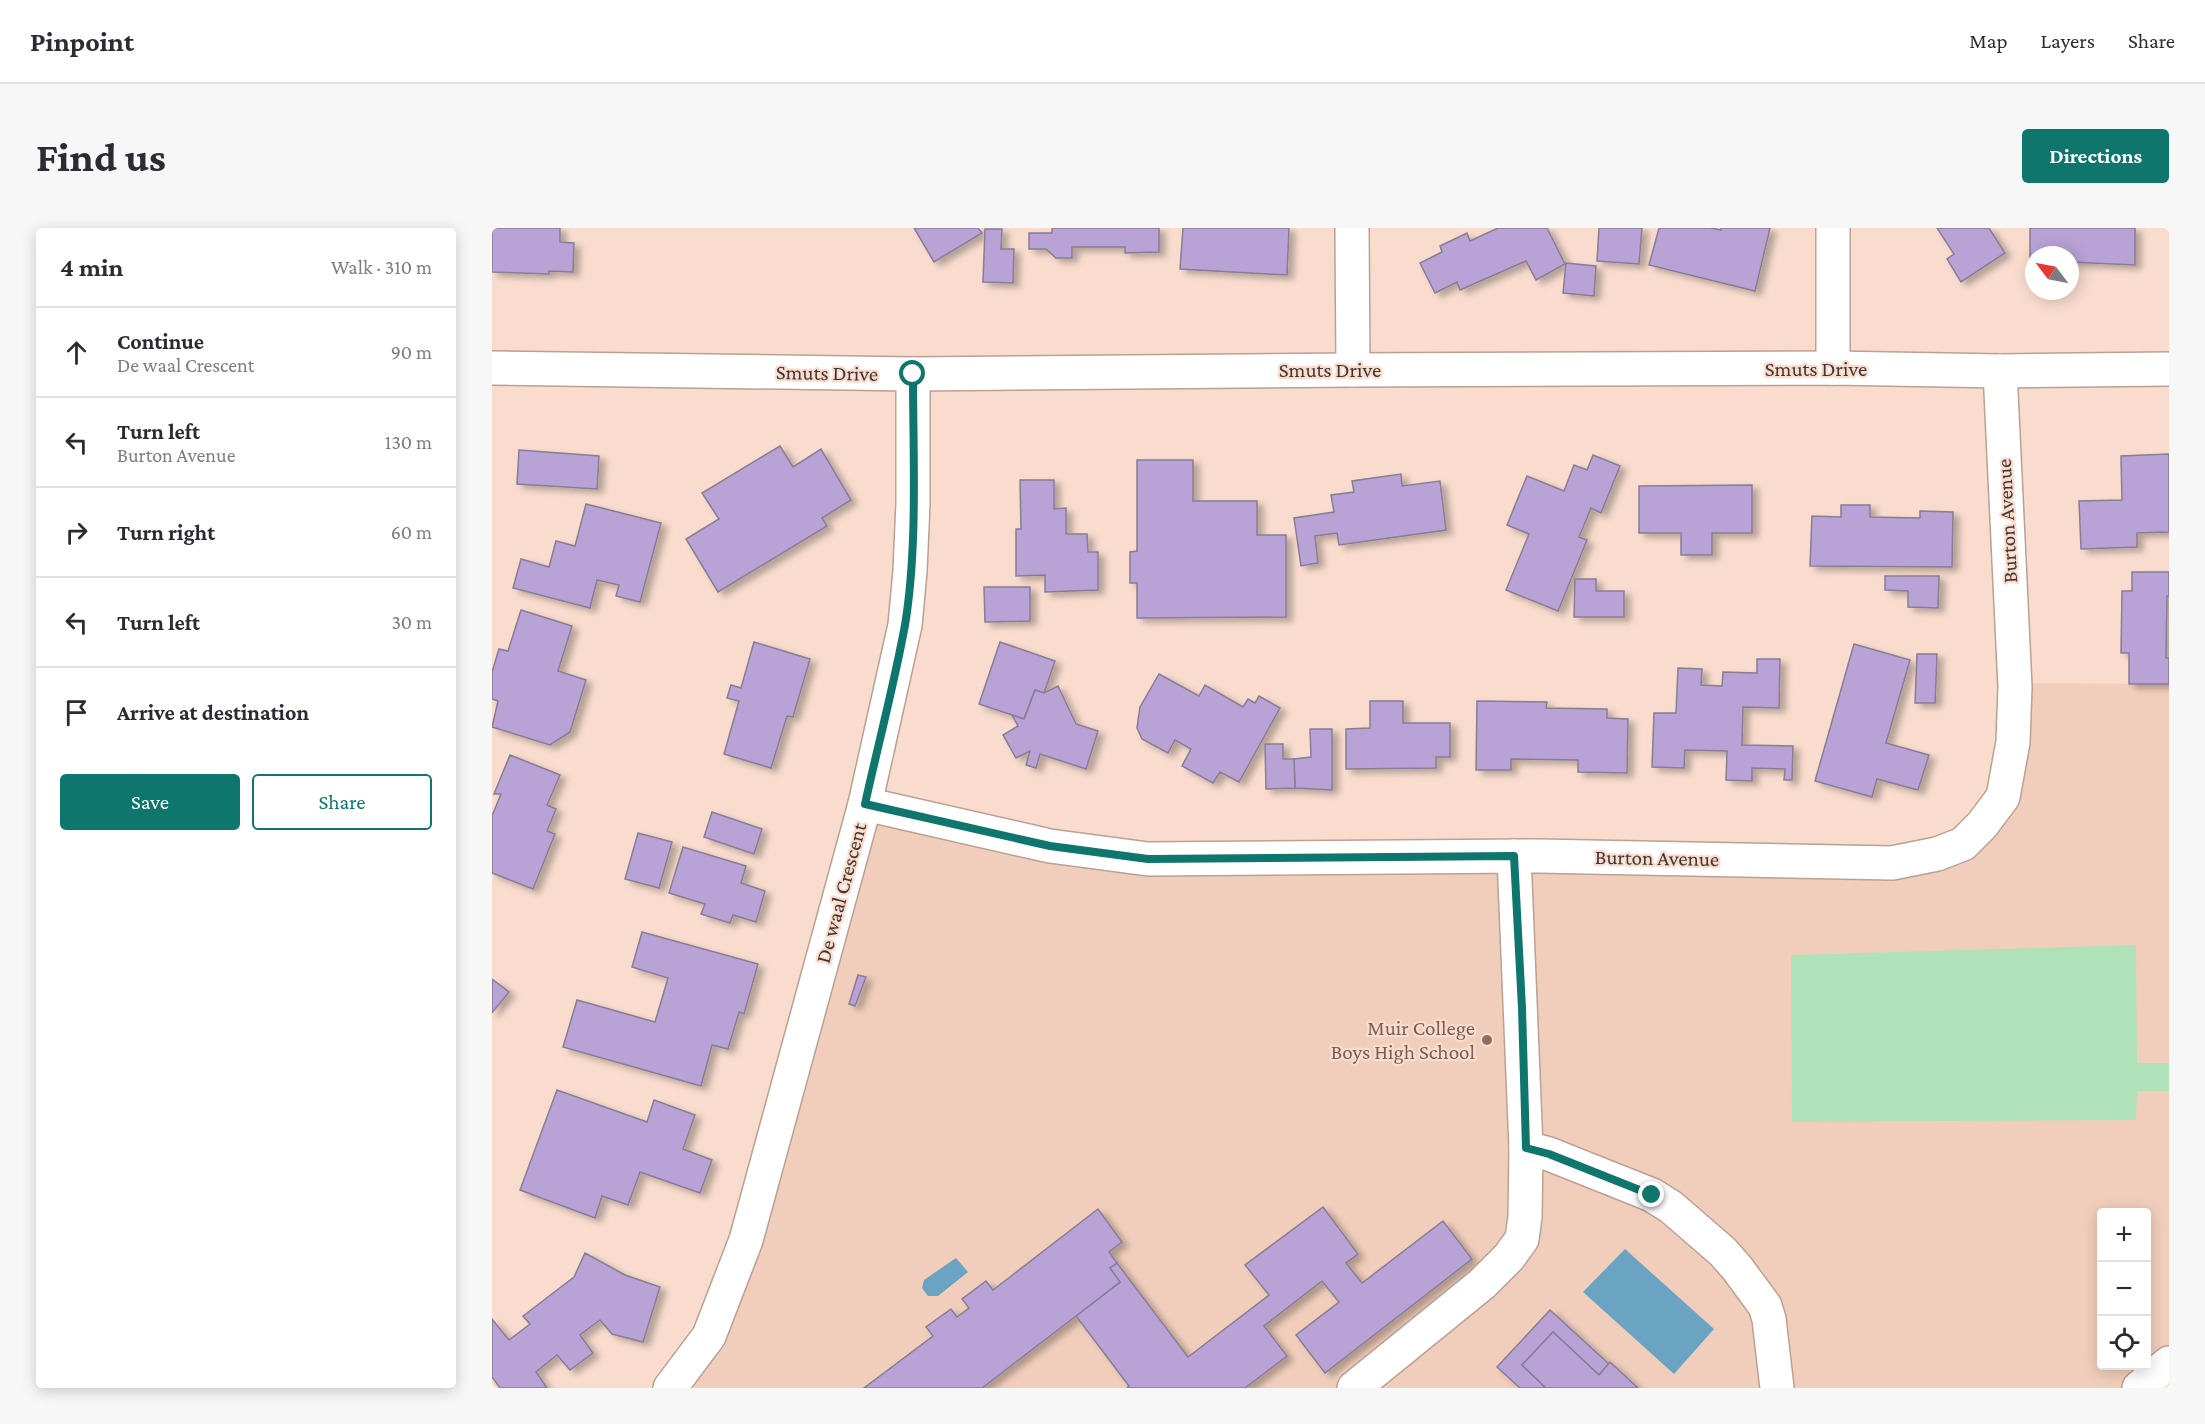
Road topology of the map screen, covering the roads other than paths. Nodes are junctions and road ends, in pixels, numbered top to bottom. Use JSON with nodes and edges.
{"nodes":[{"id":1,"x":1352,"y":228,"type":"edge"},
{"id":2,"x":1833,"y":228,"type":"edge"},
{"id":3,"x":492,"y":368,"type":"edge"},
{"id":4,"x":1833,"y":368,"type":"junction"},
{"id":5,"x":2169,"y":369,"type":"edge"},
{"id":6,"x":1353,"y":370,"type":"junction"},
{"id":7,"x":2000,"y":371,"type":"junction"},
{"id":8,"x":913,"y":374,"type":"junction"},
{"id":9,"x":865,"y":804,"type":"junction"},
{"id":10,"x":1514,"y":856,"type":"junction"},
{"id":11,"x":1526,"y":1148,"type":"junction"},
{"id":12,"x":2169,"y":1363,"type":"edge"},
{"id":13,"x":670,"y":1388,"type":"edge"},
{"id":14,"x":1354,"y":1388,"type":"edge"},
{"id":15,"x":1777,"y":1388,"type":"edge"},
{"id":16,"x":2139,"y":1388,"type":"edge"}],
"edges":[{"from":1,"to":6,"type":"street"},
{"from":2,"to":4,"type":"street"},
{"from":3,"to":8,"type":"street","name":"Smuts Drive"},
{"from":4,"to":6,"type":"street","name":"Smuts Drive"},
{"from":4,"to":7,"type":"street","name":"Smuts Drive"},
{"from":5,"to":7,"type":"street","name":"Smuts Drive"},
{"from":6,"to":8,"type":"street","name":"Smuts Drive"},
{"from":7,"to":10,"type":"street","name":"Burton Avenue"},
{"from":8,"to":9,"type":"street","name":"De waal Crescent"},
{"from":9,"to":10,"type":"street","name":"Burton Avenue"},
{"from":9,"to":13,"type":"street","name":"De waal Crescent"},
{"from":10,"to":11,"type":"street"},
{"from":11,"to":14,"type":"street"},
{"from":11,"to":15,"type":"street"},
{"from":12,"to":16,"type":"street"}]}
